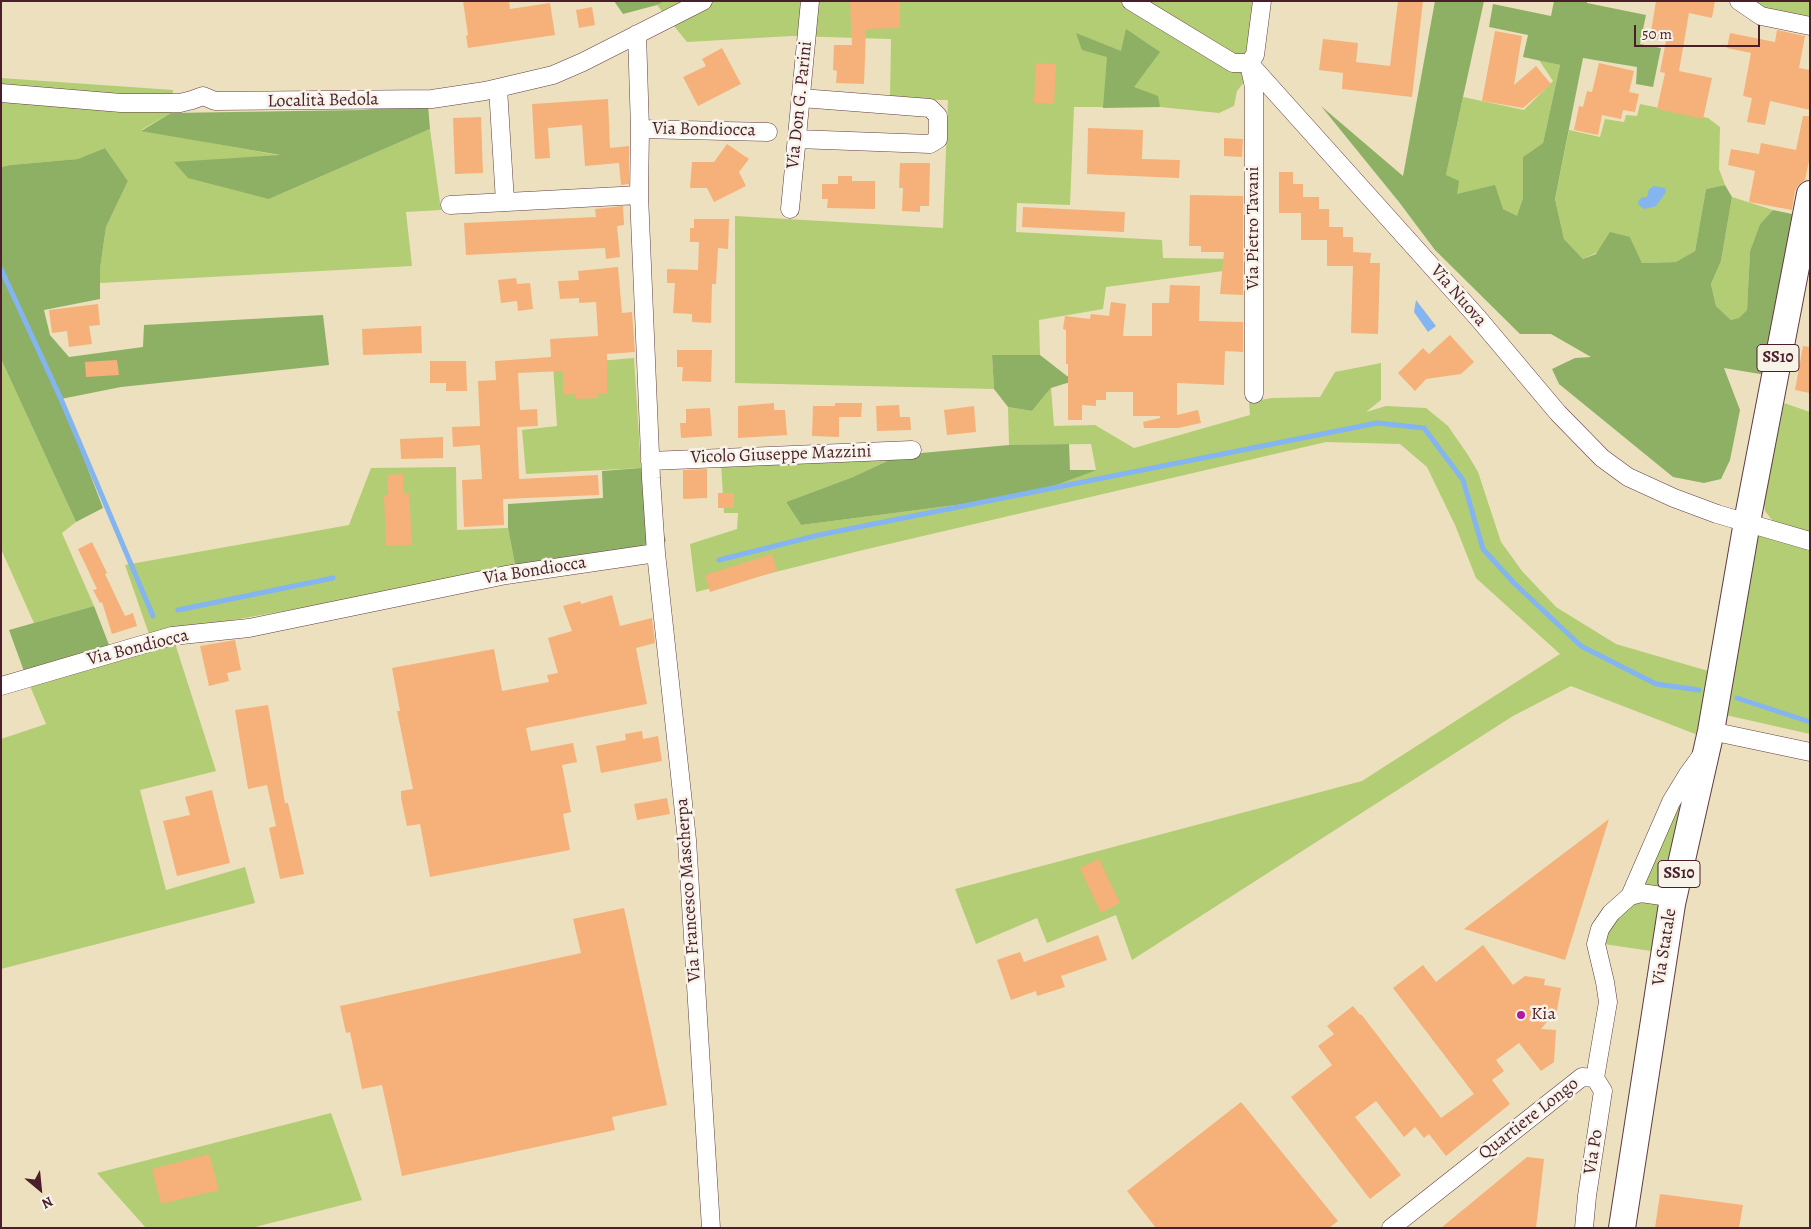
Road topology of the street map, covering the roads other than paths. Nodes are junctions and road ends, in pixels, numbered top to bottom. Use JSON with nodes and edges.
{"nodes":[{"id":1,"x":703,"y":1,"type":"edge"},
{"id":2,"x":810,"y":1,"type":"edge"},
{"id":3,"x":1131,"y":1,"type":"edge"},
{"id":4,"x":1262,"y":1,"type":"edge"},
{"id":5,"x":1739,"y":1,"type":"edge"},
{"id":6,"x":1810,"y":26,"type":"edge"},
{"id":7,"x":637,"y":34,"type":"junction"},
{"id":8,"x":1249,"y":63,"type":"junction"},
{"id":9,"x":498,"y":88,"type":"junction"},
{"id":10,"x":1,"y":93,"type":"edge"},
{"id":11,"x":801,"y":98,"type":"junction"},
{"id":12,"x":640,"y":129,"type":"junction"},
{"id":13,"x":768,"y":132,"type":"dead end"},
{"id":14,"x":797,"y":139,"type":"junction"},
{"id":15,"x":1810,"y":194,"type":"edge"},
{"id":16,"x":639,"y":195,"type":"junction"},
{"id":17,"x":505,"y":202,"type":"junction"},
{"id":18,"x":450,"y":205,"type":"dead end"},
{"id":19,"x":790,"y":209,"type":"dead end"},
{"id":20,"x":1254,"y":394,"type":"dead end"},
{"id":21,"x":912,"y":450,"type":"dead end"},
{"id":22,"x":650,"y":461,"type":"junction"},
{"id":23,"x":1747,"y":522,"type":"junction"},
{"id":24,"x":1810,"y":541,"type":"edge"},
{"id":25,"x":656,"y":553,"type":"junction"},
{"id":26,"x":1,"y":686,"type":"edge"},
{"id":27,"x":1709,"y":739,"type":"junction"},
{"id":28,"x":1810,"y":752,"type":"edge"},
{"id":29,"x":1630,"y":896,"type":"junction"},
{"id":30,"x":1672,"y":904,"type":"junction"},
{"id":31,"x":1596,"y":1078,"type":"junction"},
{"id":32,"x":711,"y":1228,"type":"edge"},
{"id":33,"x":1390,"y":1228,"type":"edge"},
{"id":34,"x":1584,"y":1228,"type":"edge"},
{"id":35,"x":1622,"y":1228,"type":"edge"}],
"edges":[{"from":1,"to":7,"type":"street","name":"Località Bedola"},
{"from":2,"to":11,"type":"street","name":"Via Don G. Parini"},
{"from":3,"to":8,"type":"street"},
{"from":4,"to":8,"type":"street"},
{"from":5,"to":6,"type":"street"},
{"from":7,"to":9,"type":"street","name":"Località Bedola"},
{"from":7,"to":12,"type":"street","name":"Via Bondiocca"},
{"from":8,"to":20,"type":"street","name":"Via Pietro Tavani"},
{"from":8,"to":23,"type":"street","name":"Via Nuova"},
{"from":9,"to":10,"type":"street","name":"Località Bedola"},
{"from":9,"to":17,"type":"street"},
{"from":11,"to":14,"type":"street","name":"Via Don G. Parini"},
{"from":11,"to":14,"type":"street"},
{"from":12,"to":13,"type":"street","name":"Via Bondiocca"},
{"from":12,"to":16,"type":"street","name":"Via Bondiocca"},
{"from":14,"to":19,"type":"street","name":"Via Don G. Parini"},
{"from":15,"to":23,"type":"main road","number":"SS10"},
{"from":16,"to":17,"type":"street"},
{"from":16,"to":22,"type":"street","name":"Via Bondiocca"},
{"from":17,"to":18,"type":"street"},
{"from":21,"to":22,"type":"street","name":"Vicolo Giuseppe Mazzini"},
{"from":22,"to":25,"type":"street","name":"Via Bondiocca"},
{"from":23,"to":24,"type":"street","name":"Via Nuova"},
{"from":23,"to":27,"type":"main road","name":"Via Statale","number":"SS10"},
{"from":25,"to":26,"type":"street","name":"Via Bondiocca"},
{"from":25,"to":32,"type":"street","name":"Via Francesco Mascherpa"},
{"from":27,"to":28,"type":"street"},
{"from":27,"to":29,"type":"street","name":"Quartiere Longo"},
{"from":27,"to":30,"type":"main road","name":"Via Statale","number":"SS10"},
{"from":29,"to":30,"type":"street"},
{"from":29,"to":31,"type":"street","name":"Quartiere Longo"},
{"from":30,"to":35,"type":"main road","name":"Via Statale","number":"SS10"},
{"from":31,"to":33,"type":"street","name":"Quartiere Longo"},
{"from":31,"to":34,"type":"street","name":"Via Po"}]}
